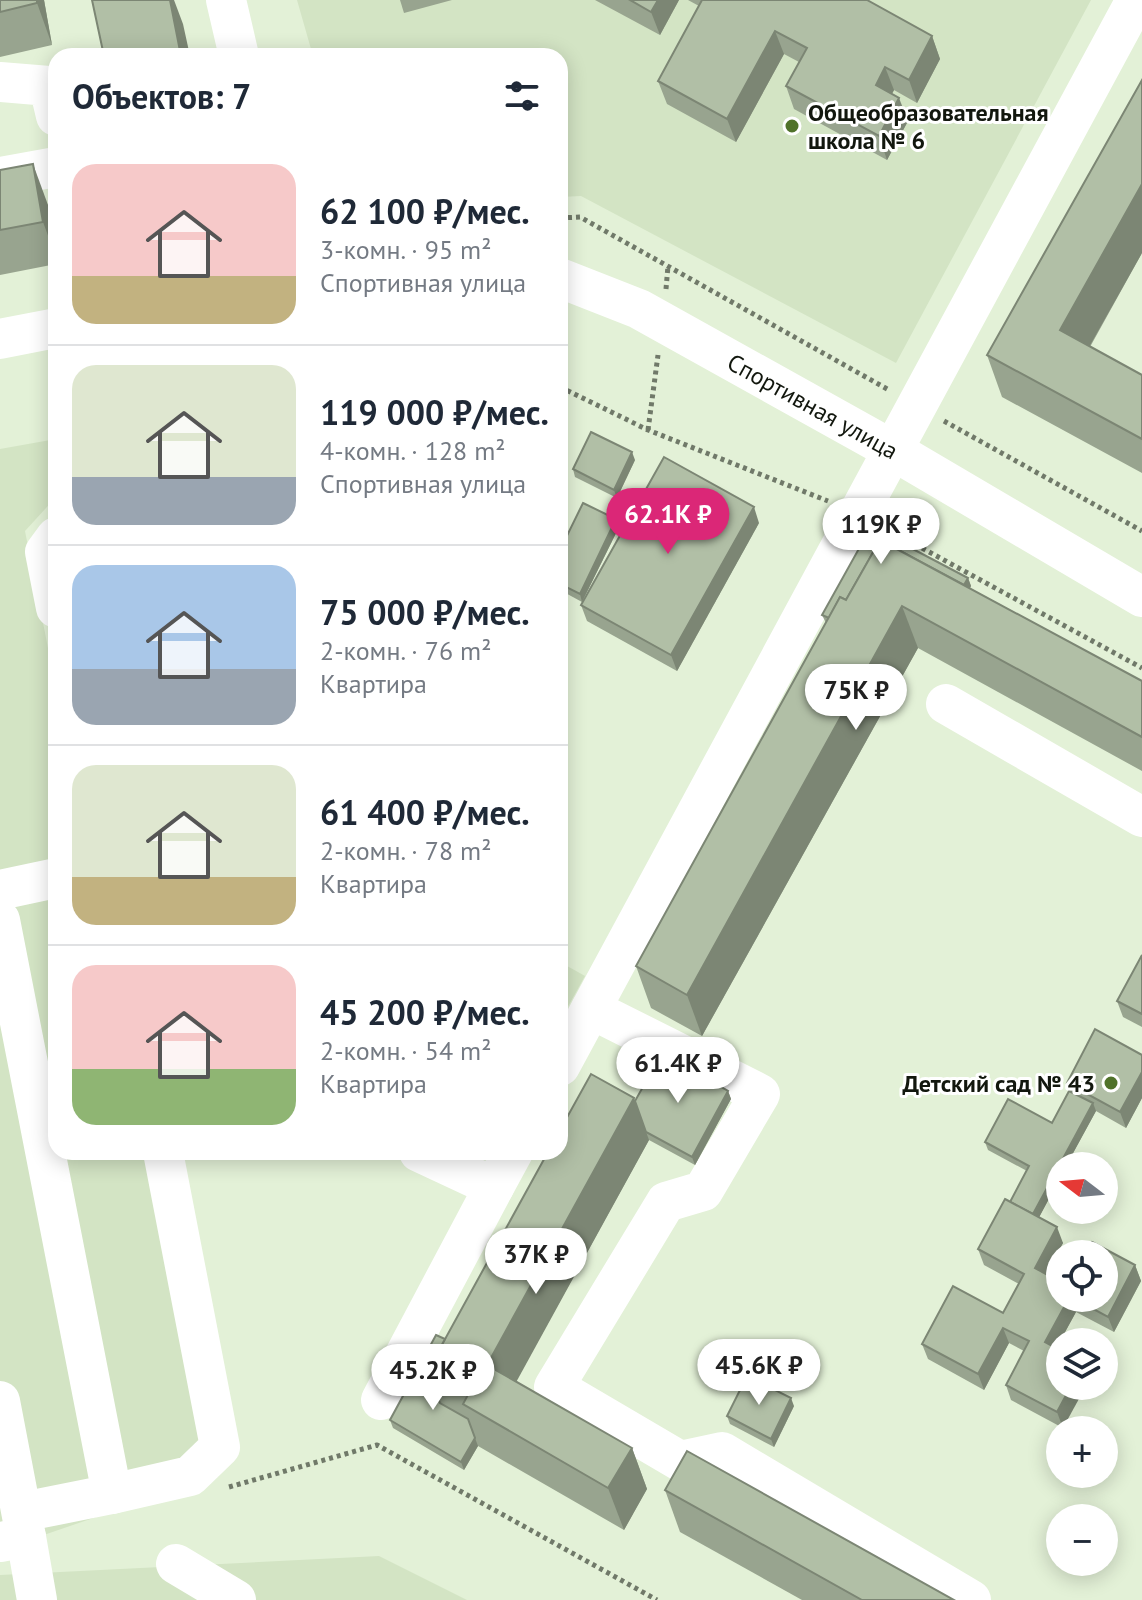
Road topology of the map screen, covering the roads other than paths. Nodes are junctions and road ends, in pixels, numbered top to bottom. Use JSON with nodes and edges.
{"nodes":[{"id":1,"x":226,"y":0,"type":"edge"},
{"id":2,"x":1136,"y":0,"type":"edge"},
{"id":3,"x":237,"y":48,"type":"edge"},
{"id":4,"x":1127,"y":52,"type":"edge"},
{"id":5,"x":0,"y":82,"type":"edge"},
{"id":6,"x":48,"y":86,"type":"edge"},
{"id":7,"x":48,"y":168,"type":"edge"},
{"id":8,"x":0,"y":177,"type":"edge"},
{"id":9,"x":568,"y":281,"type":"edge"},
{"id":10,"x":48,"y":330,"type":"edge"},
{"id":11,"x":0,"y":339,"type":"edge"},
{"id":12,"x":894,"y":451,"type":"junction"},
{"id":13,"x":48,"y":548,"type":"edge"},
{"id":14,"x":48,"y":567,"type":"edge"},
{"id":15,"x":1142,"y":597,"type":"edge"},
{"id":16,"x":946,"y":704,"type":"dead end"},
{"id":17,"x":1142,"y":817,"type":"edge"},
{"id":18,"x":48,"y":880,"type":"edge"},
{"id":19,"x":0,"y":890,"type":"edge"},
{"id":20,"x":0,"y":920,"type":"edge"},
{"id":21,"x":578,"y":1015,"type":"edge"},
{"id":22,"x":568,"y":1043,"type":"edge"},
{"id":23,"x":165,"y":1160,"type":"edge"},
{"id":24,"x":436,"y":1160,"type":"edge"},
{"id":25,"x":509,"y":1160,"type":"edge"},
{"id":26,"x":494,"y":1187,"type":"junction"},
{"id":27,"x":381,"y":1400,"type":"dead end"},
{"id":28,"x":0,"y":1401,"type":"edge"},
{"id":29,"x":112,"y":1494,"type":"junction"},
{"id":30,"x":16,"y":1531,"type":"edge"},
{"id":31,"x":176,"y":1564,"type":"dead end"},
{"id":32,"x":37,"y":1600,"type":"edge"},
{"id":33,"x":236,"y":1600,"type":"edge"},
{"id":34,"x":971,"y":1600,"type":"edge"}],
"edges":[{"from":1,"to":3,"type":"street"},
{"from":2,"to":4,"type":"street"},
{"from":4,"to":12,"type":"street"},
{"from":5,"to":6,"type":"street"},
{"from":7,"to":8,"type":"street"},
{"from":9,"to":12,"type":"street","name":"Спортивная улица"},
{"from":10,"to":11,"type":"street"},
{"from":12,"to":15,"type":"street","name":"Спортивная улица"},
{"from":12,"to":21,"type":"street"},
{"from":13,"to":14,"type":"street"},
{"from":16,"to":17,"type":"street"},
{"from":18,"to":19,"type":"street"},
{"from":20,"to":29,"type":"street"},
{"from":21,"to":22,"type":"street"},
{"from":21,"to":34,"type":"street"},
{"from":23,"to":29,"type":"street"},
{"from":24,"to":26,"type":"street"},
{"from":25,"to":26,"type":"street"},
{"from":26,"to":27,"type":"street"},
{"from":28,"to":30,"type":"street"},
{"from":29,"to":30,"type":"street"},
{"from":30,"to":32,"type":"street"},
{"from":31,"to":33,"type":"street"}]}
